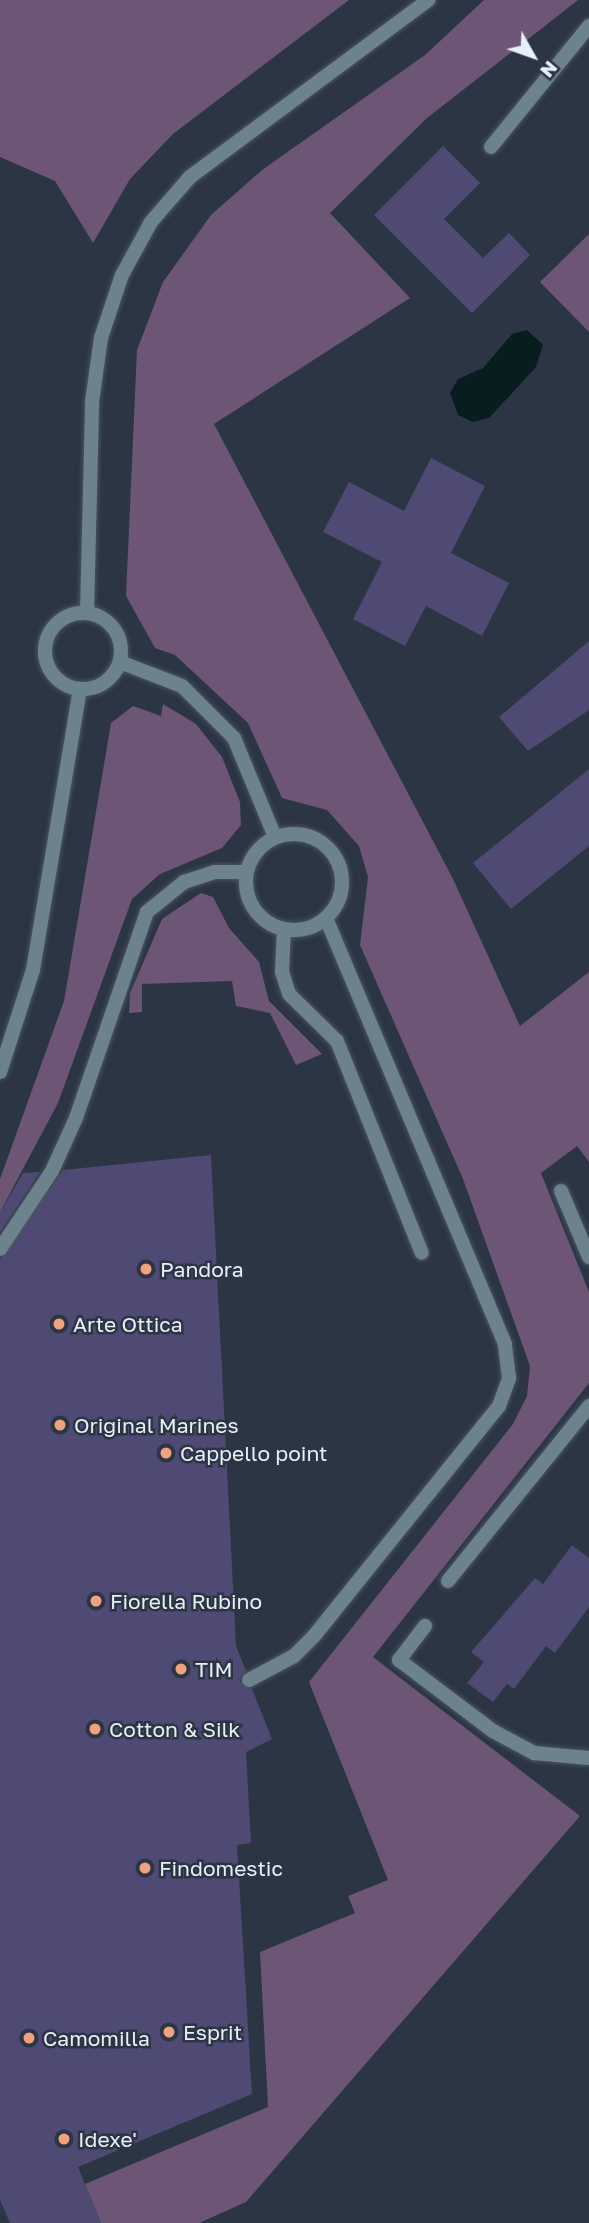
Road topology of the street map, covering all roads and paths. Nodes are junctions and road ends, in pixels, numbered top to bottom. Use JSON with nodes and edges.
{"nodes":[{"id":1,"x":428,"y":0,"type":"edge"},
{"id":2,"x":589,"y":26,"type":"edge"},
{"id":3,"x":491,"y":147,"type":"dead end"},
{"id":4,"x":87,"y":613,"type":"junction"},
{"id":5,"x":120,"y":662,"type":"junction"},
{"id":6,"x":80,"y":690,"type":"junction"},
{"id":7,"x":275,"y":837,"type":"junction"},
{"id":8,"x":246,"y":872,"type":"junction"},
{"id":9,"x":326,"y":919,"type":"junction"},
{"id":10,"x":284,"y":929,"type":"junction"},
{"id":11,"x":0,"y":1072,"type":"edge"},
{"id":12,"x":561,"y":1191,"type":"dead end"},
{"id":13,"x":0,"y":1250,"type":"edge"},
{"id":14,"x":422,"y":1254,"type":"dead end"},
{"id":15,"x":589,"y":1257,"type":"edge"},
{"id":16,"x":589,"y":1406,"type":"edge"},
{"id":17,"x":448,"y":1581,"type":"dead end"},
{"id":18,"x":425,"y":1626,"type":"dead end"},
{"id":19,"x":249,"y":1680,"type":"dead end"},
{"id":20,"x":589,"y":1758,"type":"edge"}],
"edges":[{"from":1,"to":4,"type":"street"},
{"from":2,"to":3,"type":"street"},
{"from":4,"to":5,"type":"street"},
{"from":4,"to":6,"type":"street"},
{"from":5,"to":6,"type":"street"},
{"from":5,"to":7,"type":"street"},
{"from":6,"to":11,"type":"street"},
{"from":7,"to":8,"type":"street"},
{"from":7,"to":9,"type":"street"},
{"from":8,"to":10,"type":"street"},
{"from":8,"to":13,"type":"street"},
{"from":9,"to":10,"type":"street"},
{"from":9,"to":19,"type":"street"},
{"from":10,"to":14,"type":"street"},
{"from":12,"to":15,"type":"street"},
{"from":16,"to":17,"type":"street"},
{"from":18,"to":20,"type":"street"}]}
